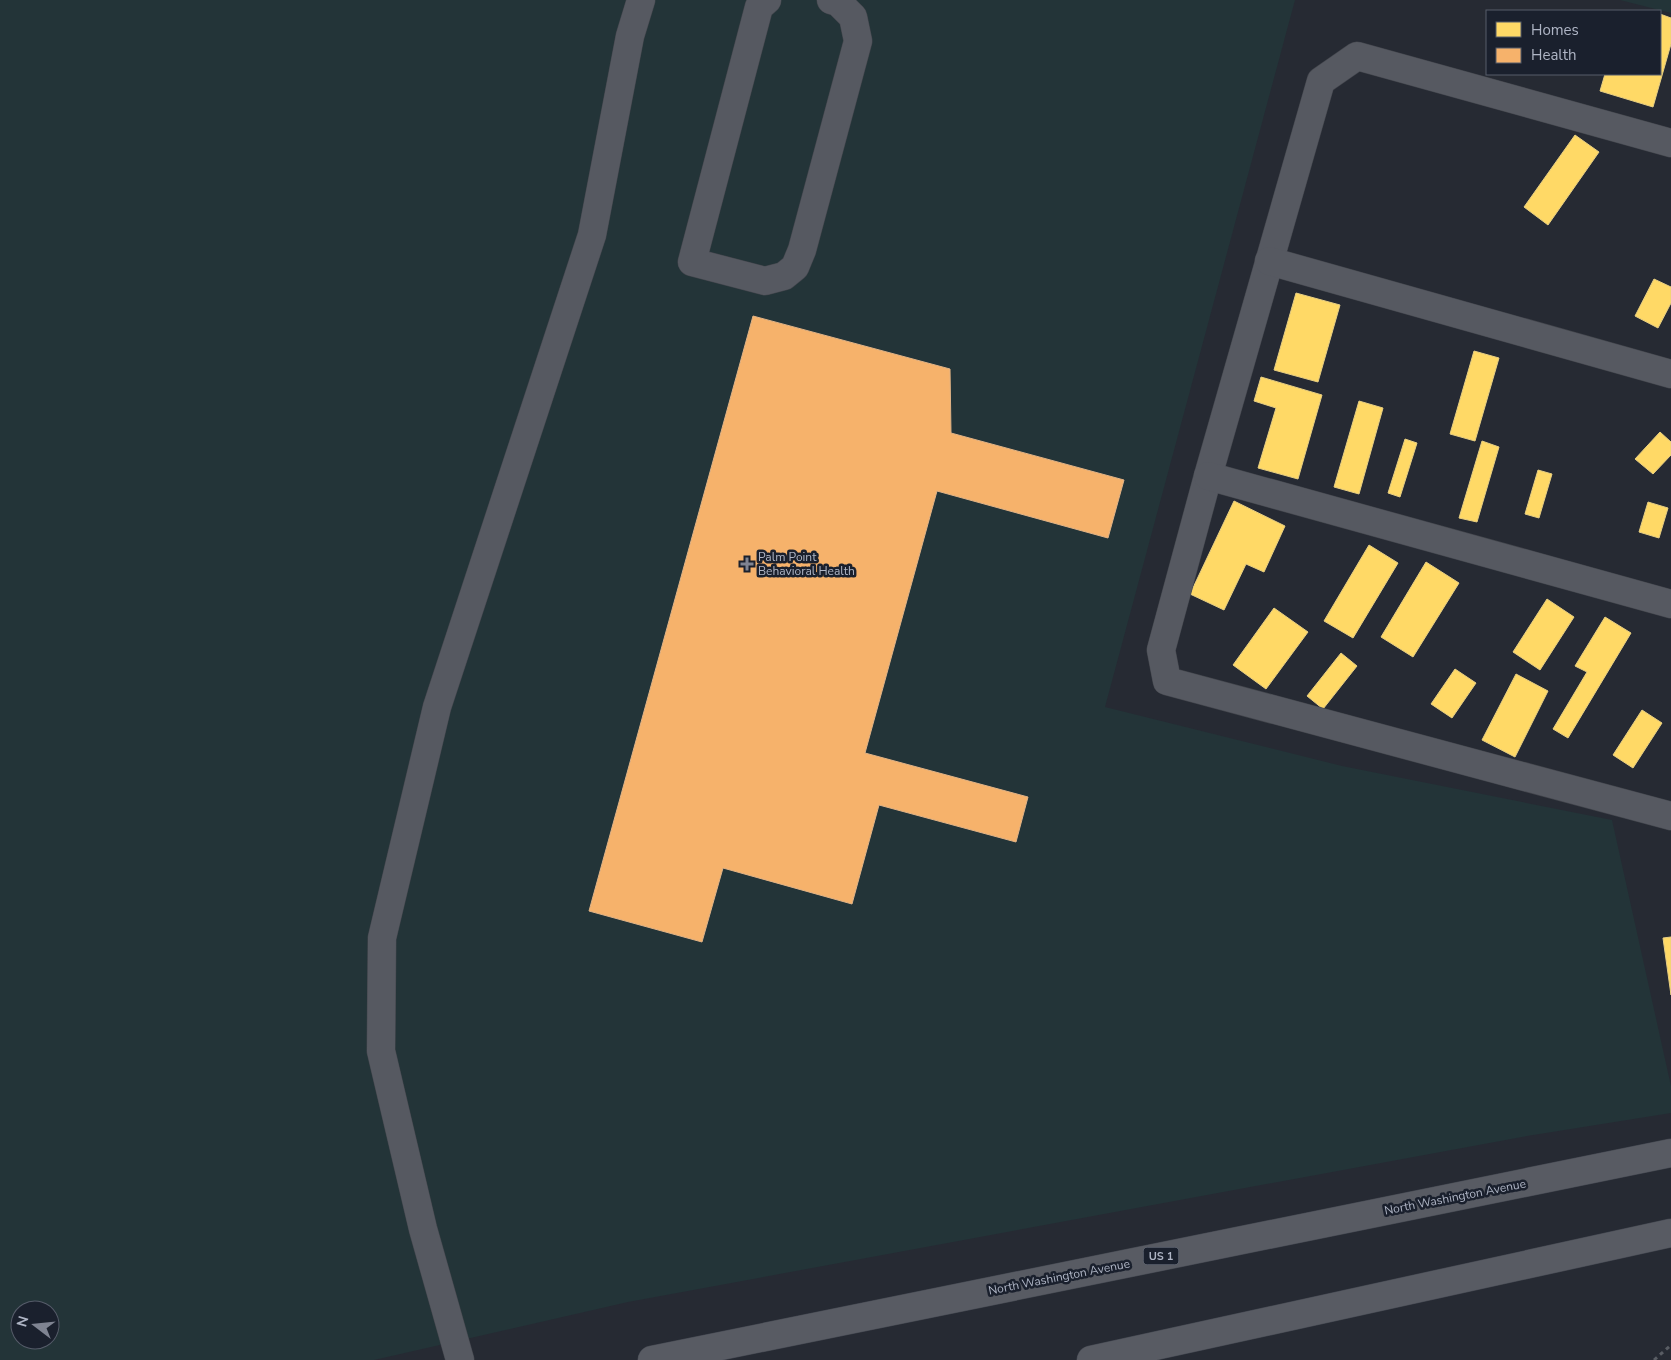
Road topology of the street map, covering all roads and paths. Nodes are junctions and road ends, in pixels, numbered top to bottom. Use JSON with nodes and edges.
{"nodes":[{"id":1,"x":642,"y":0,"type":"edge"},
{"id":2,"x":767,"y":0,"type":"edge"},
{"id":3,"x":831,"y":0,"type":"edge"},
{"id":4,"x":1671,"y":143,"type":"edge"},
{"id":5,"x":1269,"y":260,"type":"junction"},
{"id":6,"x":1671,"y":374,"type":"edge"},
{"id":7,"x":1208,"y":476,"type":"junction"},
{"id":8,"x":1671,"y":604,"type":"edge"},
{"id":9,"x":1671,"y":816,"type":"edge"},
{"id":10,"x":1671,"y":1153,"type":"edge"},
{"id":11,"x":1671,"y":1233,"type":"edge"},
{"id":12,"x":1671,"y":1345,"type":"edge"},
{"id":13,"x":460,"y":1360,"type":"edge"},
{"id":14,"x":652,"y":1360,"type":"edge"},
{"id":15,"x":1091,"y":1360,"type":"edge"},
{"id":16,"x":1654,"y":1360,"type":"edge"}],
"edges":[{"from":1,"to":13,"type":"street"},
{"from":2,"to":3,"type":"street"},
{"from":4,"to":5,"type":"street"},
{"from":5,"to":6,"type":"street"},
{"from":5,"to":7,"type":"street"},
{"from":7,"to":8,"type":"street"},
{"from":7,"to":9,"type":"street"},
{"from":10,"to":14,"type":"main road","name":"North Washington Avenue","number":"US 1"},
{"from":11,"to":15,"type":"main road"},
{"from":12,"to":16,"type":"path"}]}
